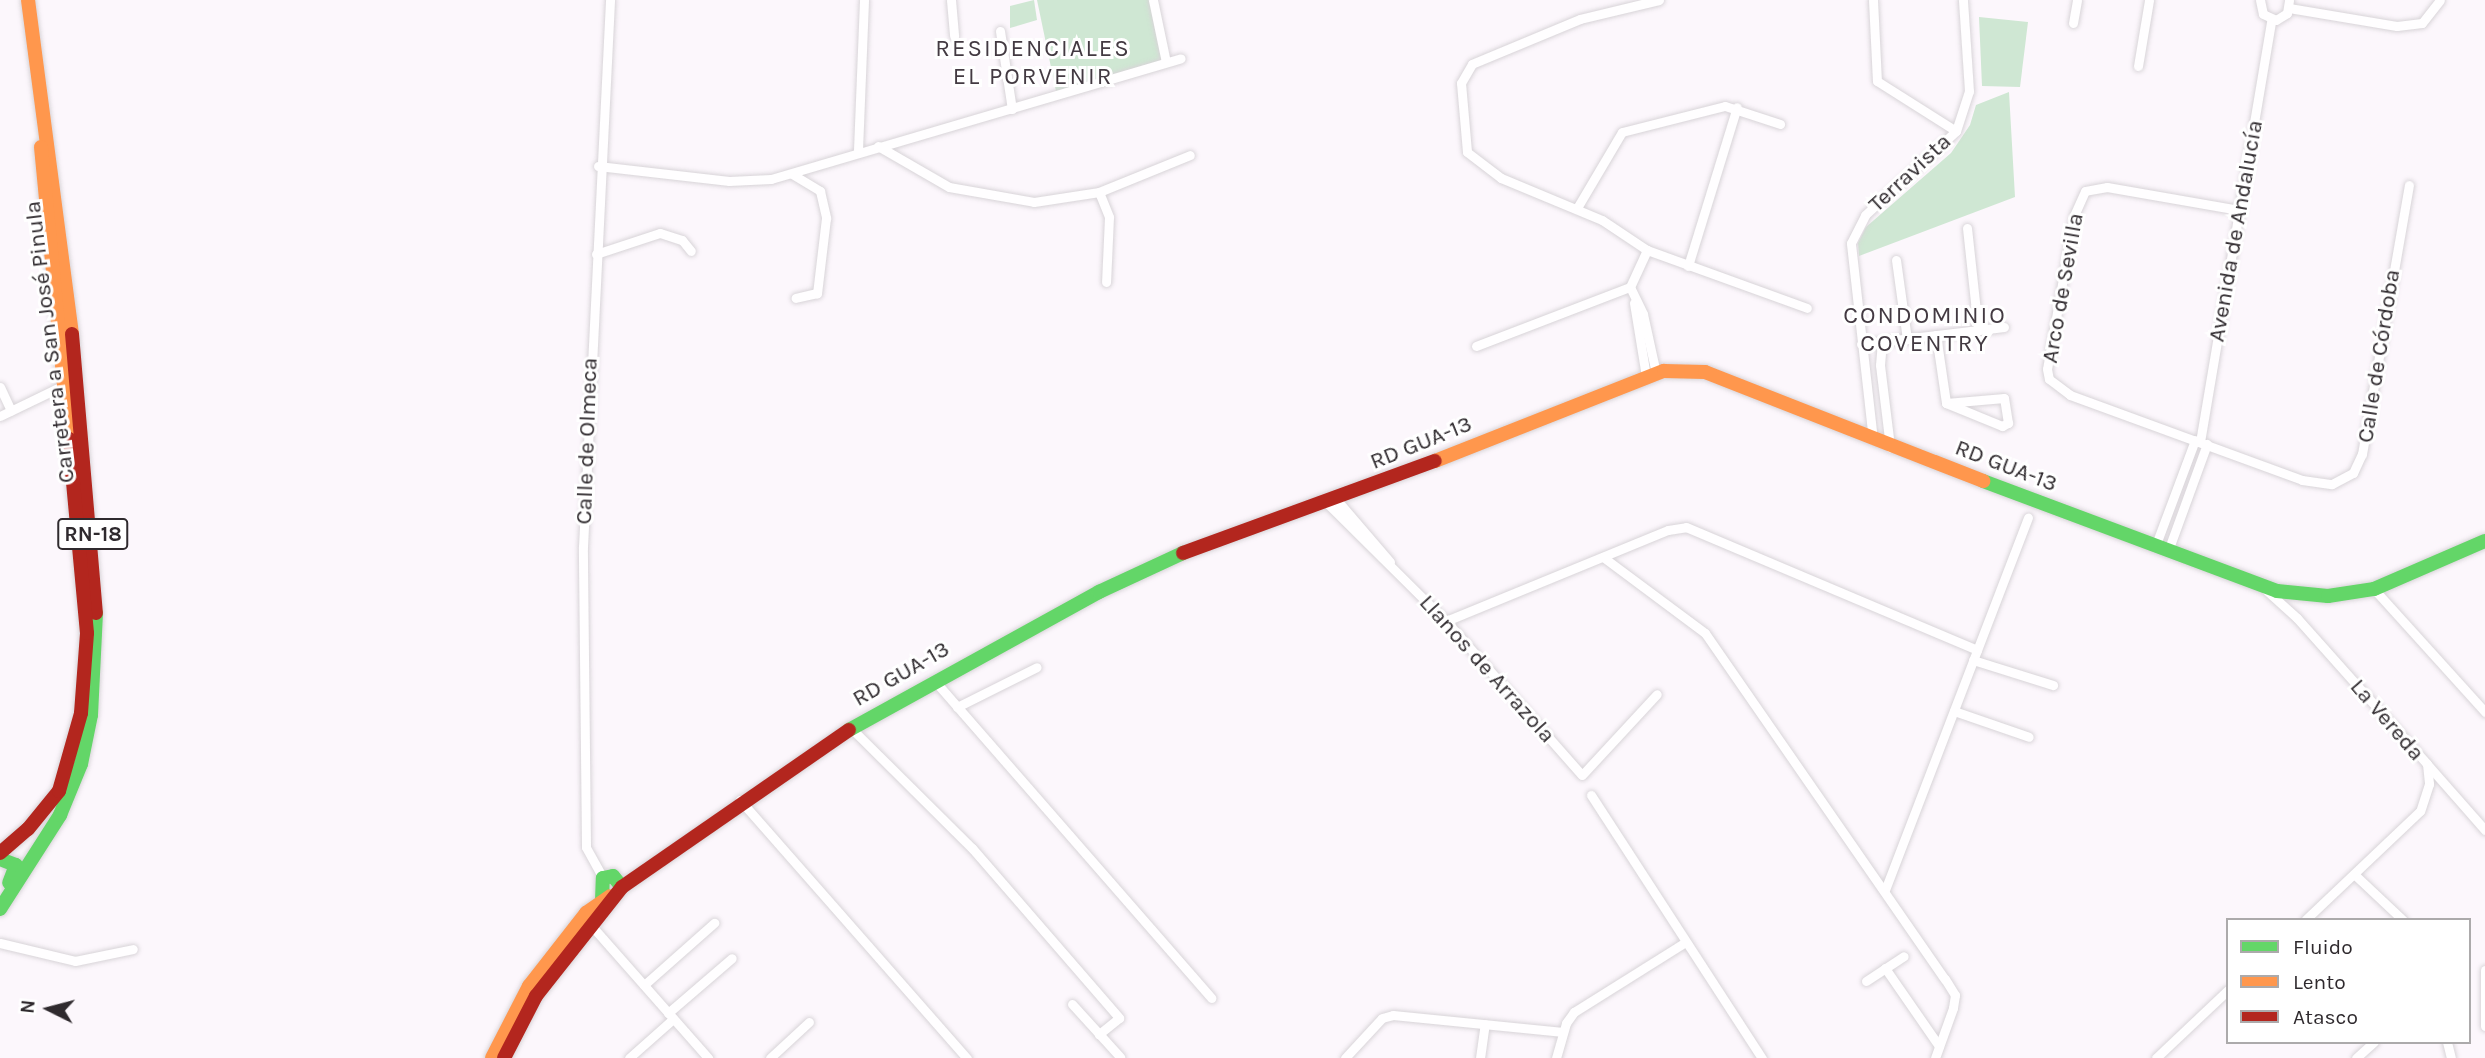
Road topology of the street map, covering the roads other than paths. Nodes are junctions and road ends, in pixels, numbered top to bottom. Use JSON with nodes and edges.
{"nodes":[{"id":1,"x":20,"y":0,"type":"edge"},
{"id":2,"x":28,"y":0,"type":"edge"},
{"id":3,"x":610,"y":0,"type":"edge"},
{"id":4,"x":864,"y":0,"type":"edge"},
{"id":5,"x":951,"y":0,"type":"edge"},
{"id":6,"x":1153,"y":0,"type":"edge"},
{"id":7,"x":1659,"y":0,"type":"edge"},
{"id":8,"x":1873,"y":0,"type":"edge"},
{"id":9,"x":1963,"y":0,"type":"edge"},
{"id":10,"x":2077,"y":0,"type":"edge"},
{"id":11,"x":2149,"y":0,"type":"edge"},
{"id":12,"x":2260,"y":0,"type":"edge"},
{"id":13,"x":2440,"y":0,"type":"edge"},
{"id":14,"x":2289,"y":4,"type":"edge"},
{"id":15,"x":2271,"y":20,"type":"junction"},
{"id":16,"x":2073,"y":23,"type":"dead end"},
{"id":17,"x":1000,"y":32,"type":"dead end"},
{"id":18,"x":954,"y":36,"type":"dead end"},
{"id":19,"x":1181,"y":58,"type":"dead end"},
{"id":20,"x":1166,"y":62,"type":"junction"},
{"id":21,"x":2138,"y":66,"type":"dead end"},
{"id":22,"x":1737,"y":107,"type":"junction"},
{"id":23,"x":1012,"y":110,"type":"junction"},
{"id":24,"x":1780,"y":124,"type":"dead end"},
{"id":25,"x":1956,"y":131,"type":"junction"},
{"id":26,"x":878,"y":146,"type":"junction"},
{"id":27,"x":858,"y":150,"type":"junction"},
{"id":28,"x":1190,"y":155,"type":"dead end"},
{"id":29,"x":598,"y":166,"type":"junction"},
{"id":30,"x":792,"y":174,"type":"junction"},
{"id":31,"x":2409,"y":185,"type":"dead end"},
{"id":32,"x":1099,"y":192,"type":"junction"},
{"id":33,"x":1577,"y":208,"type":"junction"},
{"id":34,"x":2239,"y":210,"type":"junction"},
{"id":35,"x":1967,"y":228,"type":"dead end"},
{"id":36,"x":1647,"y":250,"type":"junction"},
{"id":37,"x":691,"y":251,"type":"dead end"},
{"id":38,"x":596,"y":254,"type":"junction"},
{"id":39,"x":1896,"y":260,"type":"dead end"},
{"id":40,"x":1688,"y":266,"type":"junction"},
{"id":41,"x":1106,"y":282,"type":"dead end"},
{"id":42,"x":1630,"y":287,"type":"junction"},
{"id":43,"x":796,"y":298,"type":"dead end"},
{"id":44,"x":1807,"y":308,"type":"dead end"},
{"id":45,"x":2004,"y":327,"type":"dead end"},
{"id":46,"x":1978,"y":330,"type":"junction"},
{"id":47,"x":1936,"y":335,"type":"junction"},
{"id":48,"x":1907,"y":339,"type":"junction"},
{"id":49,"x":1882,"y":342,"type":"junction"},
{"id":50,"x":1861,"y":344,"type":"junction"},
{"id":51,"x":1476,"y":346,"type":"dead end"},
{"id":52,"x":1880,"y":365,"type":"junction"},
{"id":53,"x":1651,"y":374,"type":"junction"},
{"id":54,"x":64,"y":385,"type":"junction"},
{"id":55,"x":0,"y":387,"type":"edge"},
{"id":56,"x":1883,"y":392,"type":"junction"},
{"id":57,"x":1868,"y":394,"type":"junction"},
{"id":58,"x":1946,"y":403,"type":"junction"},
{"id":59,"x":10,"y":411,"type":"junction"},
{"id":60,"x":0,"y":416,"type":"edge"},
{"id":61,"x":1873,"y":440,"type":"junction"},
{"id":62,"x":2201,"y":442,"type":"junction"},
{"id":63,"x":1890,"y":447,"type":"junction"},
{"id":64,"x":1331,"y":500,"type":"junction"},
{"id":65,"x":2028,"y":517,"type":"dead end"},
{"id":66,"x":2485,"y":541,"type":"edge"},
{"id":67,"x":2162,"y":549,"type":"junction"},
{"id":68,"x":1603,"y":557,"type":"junction"},
{"id":69,"x":2263,"y":587,"type":"junction"},
{"id":70,"x":2377,"y":593,"type":"junction"},
{"id":71,"x":1446,"y":621,"type":"junction"},
{"id":72,"x":97,"y":627,"type":"junction"},
{"id":73,"x":1977,"y":650,"type":"junction"},
{"id":74,"x":1973,"y":660,"type":"junction"},
{"id":75,"x":106,"y":665,"type":"dead end"},
{"id":76,"x":1037,"y":667,"type":"dead end"},
{"id":77,"x":934,"y":680,"type":"junction"},
{"id":78,"x":2053,"y":685,"type":"dead end"},
{"id":79,"x":1657,"y":694,"type":"dead end"},
{"id":80,"x":957,"y":707,"type":"junction"},
{"id":81,"x":1954,"y":710,"type":"junction"},
{"id":82,"x":2485,"y":712,"type":"edge"},
{"id":83,"x":851,"y":729,"type":"junction"},
{"id":84,"x":2029,"y":737,"type":"dead end"},
{"id":85,"x":2427,"y":764,"type":"junction"},
{"id":86,"x":1591,"y":796,"type":"dead end"},
{"id":87,"x":740,"y":800,"type":"junction"},
{"id":88,"x":2485,"y":830,"type":"edge"},
{"id":89,"x":0,"y":853,"type":"edge"},
{"id":90,"x":0,"y":859,"type":"edge"},
{"id":91,"x":2355,"y":875,"type":"junction"},
{"id":92,"x":614,"y":881,"type":"junction"},
{"id":93,"x":1885,"y":890,"type":"junction"},
{"id":94,"x":0,"y":895,"type":"edge"},
{"id":95,"x":603,"y":901,"type":"junction"},
{"id":96,"x":0,"y":909,"type":"edge"},
{"id":97,"x":2307,"y":918,"type":"edge"},
{"id":98,"x":2401,"y":918,"type":"edge"},
{"id":99,"x":588,"y":919,"type":"junction"},
{"id":100,"x":714,"y":923,"type":"dead end"},
{"id":101,"x":0,"y":943,"type":"edge"},
{"id":102,"x":1684,"y":943,"type":"junction"},
{"id":103,"x":133,"y":949,"type":"dead end"},
{"id":104,"x":1904,"y":956,"type":"dead end"},
{"id":105,"x":732,"y":958,"type":"dead end"},
{"id":106,"x":1885,"y":968,"type":"junction"},
{"id":107,"x":2485,"y":971,"type":"edge"},
{"id":108,"x":1866,"y":981,"type":"dead end"},
{"id":109,"x":644,"y":985,"type":"junction"},
{"id":110,"x":2226,"y":992,"type":"edge"},
{"id":111,"x":1211,"y":998,"type":"dead end"},
{"id":112,"x":1072,"y":1004,"type":"dead end"},
{"id":113,"x":671,"y":1016,"type":"junction"},
{"id":114,"x":809,"y":1022,"type":"dead end"},
{"id":115,"x":1485,"y":1024,"type":"junction"},
{"id":116,"x":2485,"y":1026,"type":"edge"},
{"id":117,"x":1563,"y":1032,"type":"junction"},
{"id":118,"x":1100,"y":1034,"type":"junction"},
{"id":119,"x":2372,"y":1044,"type":"edge"},
{"id":120,"x":1939,"y":1046,"type":"junction"},
{"id":121,"x":1120,"y":1057,"type":"edge"},
{"id":122,"x":492,"y":1058,"type":"edge"},
{"id":123,"x":504,"y":1058,"type":"edge"},
{"id":124,"x":629,"y":1058,"type":"edge"},
{"id":125,"x":708,"y":1058,"type":"edge"},
{"id":126,"x":770,"y":1058,"type":"edge"},
{"id":127,"x":967,"y":1058,"type":"edge"},
{"id":128,"x":1345,"y":1058,"type":"edge"},
{"id":129,"x":1480,"y":1058,"type":"edge"},
{"id":130,"x":1556,"y":1058,"type":"edge"},
{"id":131,"x":1762,"y":1058,"type":"edge"},
{"id":132,"x":1935,"y":1058,"type":"edge"},
{"id":133,"x":2155,"y":1058,"type":"edge"},
{"id":134,"x":2356,"y":1058,"type":"edge"}],
"edges":[{"from":1,"to":54,"type":"main road","name":"Carretera a San José Pinula","number":"RN-18"},
{"from":2,"to":72,"type":"main road","name":"Carretera a San José Pinula","number":"RN-18"},
{"from":3,"to":29,"type":"street","name":"Calle de Olmeca"},
{"from":4,"to":27,"type":"street"},
{"from":5,"to":18,"type":"street"},
{"from":6,"to":20,"type":"street"},
{"from":7,"to":33,"type":"street"},
{"from":8,"to":25,"type":"street"},
{"from":9,"to":25,"type":"street","name":"Terravista"},
{"from":10,"to":16,"type":"street"},
{"from":11,"to":21,"type":"street"},
{"from":12,"to":15,"type":"street"},
{"from":13,"to":14,"type":"street"},
{"from":14,"to":15,"type":"street"},
{"from":15,"to":34,"type":"street","name":"Avenida de Andalucía"},
{"from":17,"to":23,"type":"street"},
{"from":19,"to":20,"type":"street"},
{"from":20,"to":23,"type":"street"},
{"from":22,"to":24,"type":"street"},
{"from":22,"to":33,"type":"street"},
{"from":22,"to":40,"type":"street"},
{"from":23,"to":26,"type":"street"},
{"from":25,"to":50,"type":"street","name":"Terravista"},
{"from":26,"to":27,"type":"street"},
{"from":26,"to":32,"type":"street"},
{"from":27,"to":30,"type":"street"},
{"from":28,"to":32,"type":"street"},
{"from":29,"to":30,"type":"street"},
{"from":29,"to":38,"type":"street","name":"Calle de Olmeca"},
{"from":30,"to":43,"type":"street"},
{"from":31,"to":62,"type":"street","name":"Calle de Córdoba"},
{"from":32,"to":41,"type":"street"},
{"from":33,"to":36,"type":"street"},
{"from":34,"to":62,"type":"street","name":"Avenida de Andalucía"},
{"from":34,"to":62,"type":"street","name":"Arco de Sevilla"},
{"from":35,"to":46,"type":"street"},
{"from":36,"to":40,"type":"street"},
{"from":36,"to":42,"type":"street"},
{"from":37,"to":38,"type":"street"},
{"from":38,"to":92,"type":"street","name":"Calle de Olmeca"},
{"from":39,"to":48,"type":"street"},
{"from":40,"to":44,"type":"street"},
{"from":42,"to":51,"type":"street"},
{"from":42,"to":53,"type":"street"},
{"from":45,"to":46,"type":"street"},
{"from":46,"to":47,"type":"street"},
{"from":47,"to":48,"type":"street"},
{"from":47,"to":58,"type":"street"},
{"from":48,"to":49,"type":"street"},
{"from":49,"to":50,"type":"street"},
{"from":49,"to":52,"type":"street"},
{"from":50,"to":52,"type":"street"},
{"from":50,"to":57,"type":"street","name":"Terravista"},
{"from":52,"to":56,"type":"street"},
{"from":53,"to":61,"type":"main road","name":"RD GUA-13"},
{"from":53,"to":64,"type":"main road","name":"RD GUA-13"},
{"from":54,"to":59,"type":"street"},
{"from":54,"to":89,"type":"main road","name":"Carretera a San José Pinula","number":"RN-18"},
{"from":55,"to":59,"type":"street"},
{"from":56,"to":57,"type":"street"},
{"from":56,"to":63,"type":"street"},
{"from":57,"to":61,"type":"street","name":"Terravista"},
{"from":58,"to":58,"type":"street"},
{"from":59,"to":60,"type":"street"},
{"from":61,"to":63,"type":"main road","name":"RD GUA-13"},
{"from":62,"to":67,"type":"street","name":"Avenida de Andalucía"},
{"from":63,"to":67,"type":"main road","name":"RD GUA-13"},
{"from":64,"to":71,"type":"street","name":"Llanos de Arrazola"},
{"from":64,"to":77,"type":"main road","name":"RD GUA-13"},
{"from":65,"to":73,"type":"street"},
{"from":66,"to":70,"type":"main road","name":"RD GUA-13"},
{"from":67,"to":69,"type":"main road","name":"RD GUA-13"},
{"from":68,"to":71,"type":"street"},
{"from":68,"to":73,"type":"street"},
{"from":68,"to":93,"type":"street"},
{"from":69,"to":70,"type":"main road","name":"RD GUA-13"},
{"from":69,"to":85,"type":"street","name":"La Vereda"},
{"from":70,"to":82,"type":"street"},
{"from":71,"to":79,"type":"street","name":"Llanos de Arrazola"},
{"from":72,"to":75,"type":"main road"},
{"from":72,"to":96,"type":"main road","name":"Carretera a San José Pinula","number":"RN-18"},
{"from":73,"to":74,"type":"street"},
{"from":74,"to":78,"type":"street"},
{"from":74,"to":81,"type":"street"},
{"from":76,"to":80,"type":"street"},
{"from":77,"to":80,"type":"street"},
{"from":77,"to":83,"type":"main road","name":"RD GUA-13"},
{"from":80,"to":111,"type":"street"},
{"from":81,"to":84,"type":"street"},
{"from":81,"to":93,"type":"street"},
{"from":83,"to":87,"type":"main road","name":"RD GUA-13"},
{"from":83,"to":118,"type":"street"},
{"from":85,"to":88,"type":"street"},
{"from":85,"to":91,"type":"street","name":"La Vereda"},
{"from":86,"to":102,"type":"street"},
{"from":87,"to":92,"type":"main road","name":"RD GUA-13"},
{"from":87,"to":127,"type":"street"},
{"from":90,"to":94,"type":"main road"},
{"from":91,"to":97,"type":"street","name":"La Vereda"},
{"from":91,"to":98,"type":"street"},
{"from":92,"to":95,"type":"main road"},
{"from":92,"to":95,"type":"main road"},
{"from":92,"to":99,"type":"main road","name":"RD GUA-13"},
{"from":93,"to":120,"type":"street"},
{"from":95,"to":99,"type":"main road"},
{"from":99,"to":109,"type":"street"},
{"from":99,"to":122,"type":"main road","name":"RD GUA-13"},
{"from":99,"to":123,"type":"main road","name":"RD GUA-13"},
{"from":100,"to":109,"type":"street"},
{"from":101,"to":103,"type":"street"},
{"from":102,"to":117,"type":"street"},
{"from":102,"to":131,"type":"street"},
{"from":104,"to":106,"type":"street"},
{"from":105,"to":113,"type":"street"},
{"from":106,"to":108,"type":"street"},
{"from":106,"to":120,"type":"street"},
{"from":107,"to":116,"type":"street"},
{"from":109,"to":113,"type":"street"},
{"from":110,"to":133,"type":"street"},
{"from":112,"to":118,"type":"street"},
{"from":113,"to":124,"type":"street"},
{"from":113,"to":125,"type":"street"},
{"from":114,"to":126,"type":"street"},
{"from":115,"to":117,"type":"street"},
{"from":115,"to":128,"type":"street"},
{"from":115,"to":129,"type":"street"},
{"from":117,"to":130,"type":"street"},
{"from":118,"to":121,"type":"street"},
{"from":119,"to":134,"type":"street"},
{"from":120,"to":132,"type":"street"}]}
